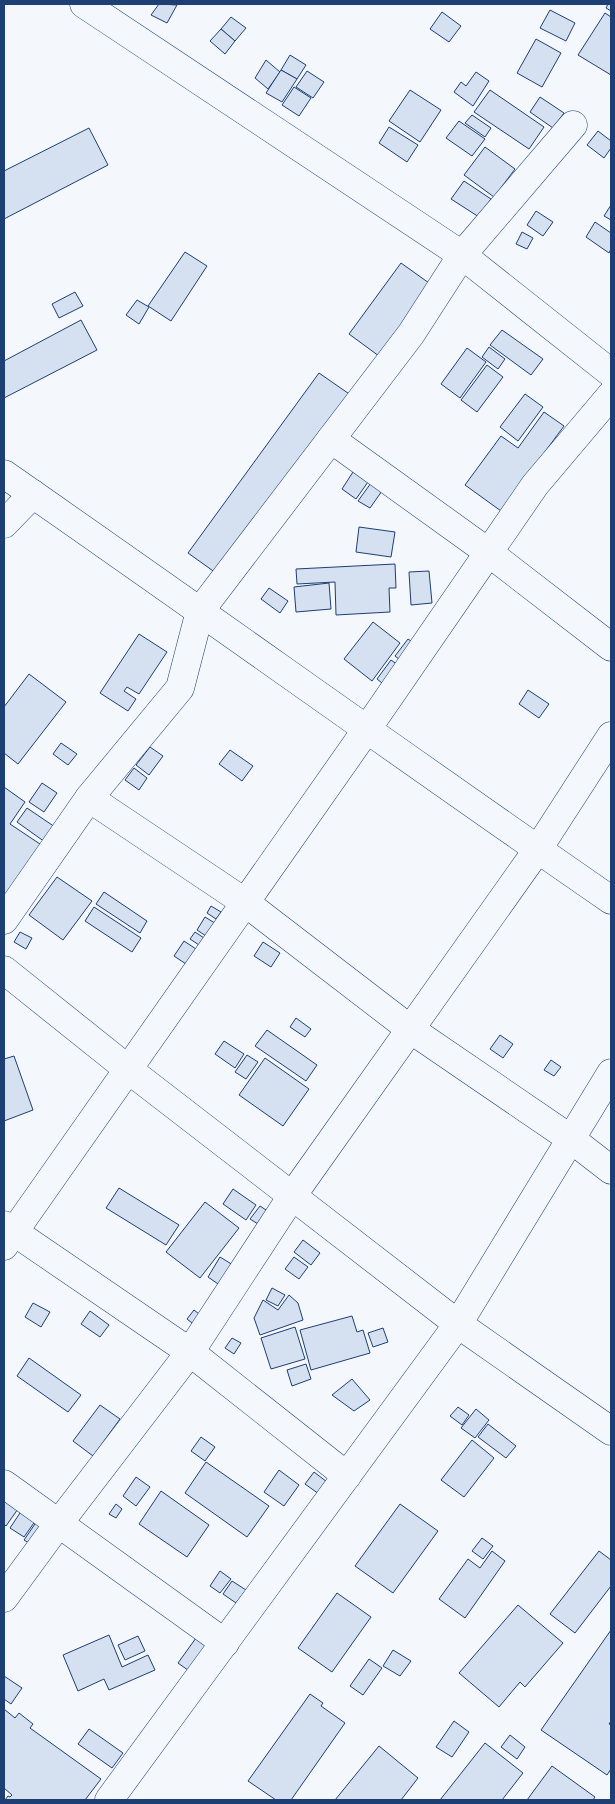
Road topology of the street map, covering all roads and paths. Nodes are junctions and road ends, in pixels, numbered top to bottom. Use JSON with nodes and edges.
{"nodes":[{"id":1,"x":84,"y":4,"type":"edge"},
{"id":2,"x":573,"y":125,"type":"dead end"},
{"id":3,"x":462,"y":255,"type":"junction"},
{"id":4,"x":611,"y":373,"type":"edge"},
{"id":5,"x":611,"y":395,"type":"edge"},
{"id":6,"x":331,"y":439,"type":"junction"},
{"id":7,"x":4,"y":474,"type":"edge"},
{"id":8,"x":33,"y":494,"type":"junction"},
{"id":9,"x":4,"y":524,"type":"edge"},
{"id":10,"x":488,"y":552,"type":"junction"},
{"id":11,"x":200,"y":611,"type":"junction"},
{"id":12,"x":611,"y":647,"type":"edge"},
{"id":13,"x":367,"y":730,"type":"junction"},
{"id":14,"x":611,"y":736,"type":"edge"},
{"id":15,"x":89,"y":798,"type":"junction"},
{"id":16,"x":538,"y":849,"type":"junction"},
{"id":17,"x":611,"y":900,"type":"edge"},
{"id":18,"x":246,"y":903,"type":"junction"},
{"id":19,"x":4,"y":920,"type":"edge"},
{"id":20,"x":4,"y":970,"type":"edge"},
{"id":21,"x":410,"y":1029,"type":"junction"},
{"id":22,"x":129,"y":1070,"type":"junction"},
{"id":23,"x":611,"y":1073,"type":"edge"},
{"id":24,"x":571,"y":1140,"type":"junction"},
{"id":25,"x":611,"y":1170,"type":"edge"},
{"id":26,"x":292,"y":1196,"type":"junction"},
{"id":27,"x":7,"y":1234,"type":"edge"},
{"id":28,"x":458,"y":1324,"type":"junction"},
{"id":29,"x":190,"y":1352,"type":"junction"},
{"id":30,"x":611,"y":1429,"type":"edge"},
{"id":31,"x":347,"y":1476,"type":"junction"},
{"id":32,"x":4,"y":1484,"type":"edge"},
{"id":33,"x":59,"y":1523,"type":"junction"},
{"id":34,"x":4,"y":1598,"type":"edge"},
{"id":35,"x":225,"y":1642,"type":"junction"},
{"id":36,"x":110,"y":1800,"type":"edge"}],
"edges":[{"from":1,"to":3,"type":"street"},
{"from":2,"to":3,"type":"street"},
{"from":3,"to":4,"type":"street"},
{"from":3,"to":6,"type":"street"},
{"from":5,"to":10,"type":"street"},
{"from":6,"to":10,"type":"street"},
{"from":6,"to":11,"type":"street"},
{"from":7,"to":8,"type":"street"},
{"from":8,"to":9,"type":"street"},
{"from":8,"to":11,"type":"street"},
{"from":10,"to":12,"type":"street"},
{"from":10,"to":13,"type":"street"},
{"from":11,"to":13,"type":"street"},
{"from":11,"to":15,"type":"street"},
{"from":13,"to":16,"type":"street"},
{"from":13,"to":18,"type":"street"},
{"from":14,"to":16,"type":"street"},
{"from":15,"to":18,"type":"street"},
{"from":15,"to":19,"type":"street"},
{"from":16,"to":17,"type":"street"},
{"from":16,"to":21,"type":"street"},
{"from":18,"to":21,"type":"street"},
{"from":18,"to":22,"type":"street"},
{"from":20,"to":22,"type":"street"},
{"from":21,"to":24,"type":"street"},
{"from":21,"to":26,"type":"street"},
{"from":22,"to":26,"type":"street"},
{"from":22,"to":27,"type":"street"},
{"from":23,"to":24,"type":"street"},
{"from":24,"to":25,"type":"street"},
{"from":24,"to":28,"type":"street"},
{"from":26,"to":28,"type":"street"},
{"from":26,"to":29,"type":"street"},
{"from":27,"to":29,"type":"street"},
{"from":28,"to":30,"type":"street"},
{"from":28,"to":31,"type":"street"},
{"from":29,"to":31,"type":"street"},
{"from":29,"to":33,"type":"street"},
{"from":31,"to":35,"type":"street"},
{"from":32,"to":33,"type":"street"},
{"from":33,"to":34,"type":"street"},
{"from":33,"to":35,"type":"street"},
{"from":35,"to":36,"type":"street"}]}
